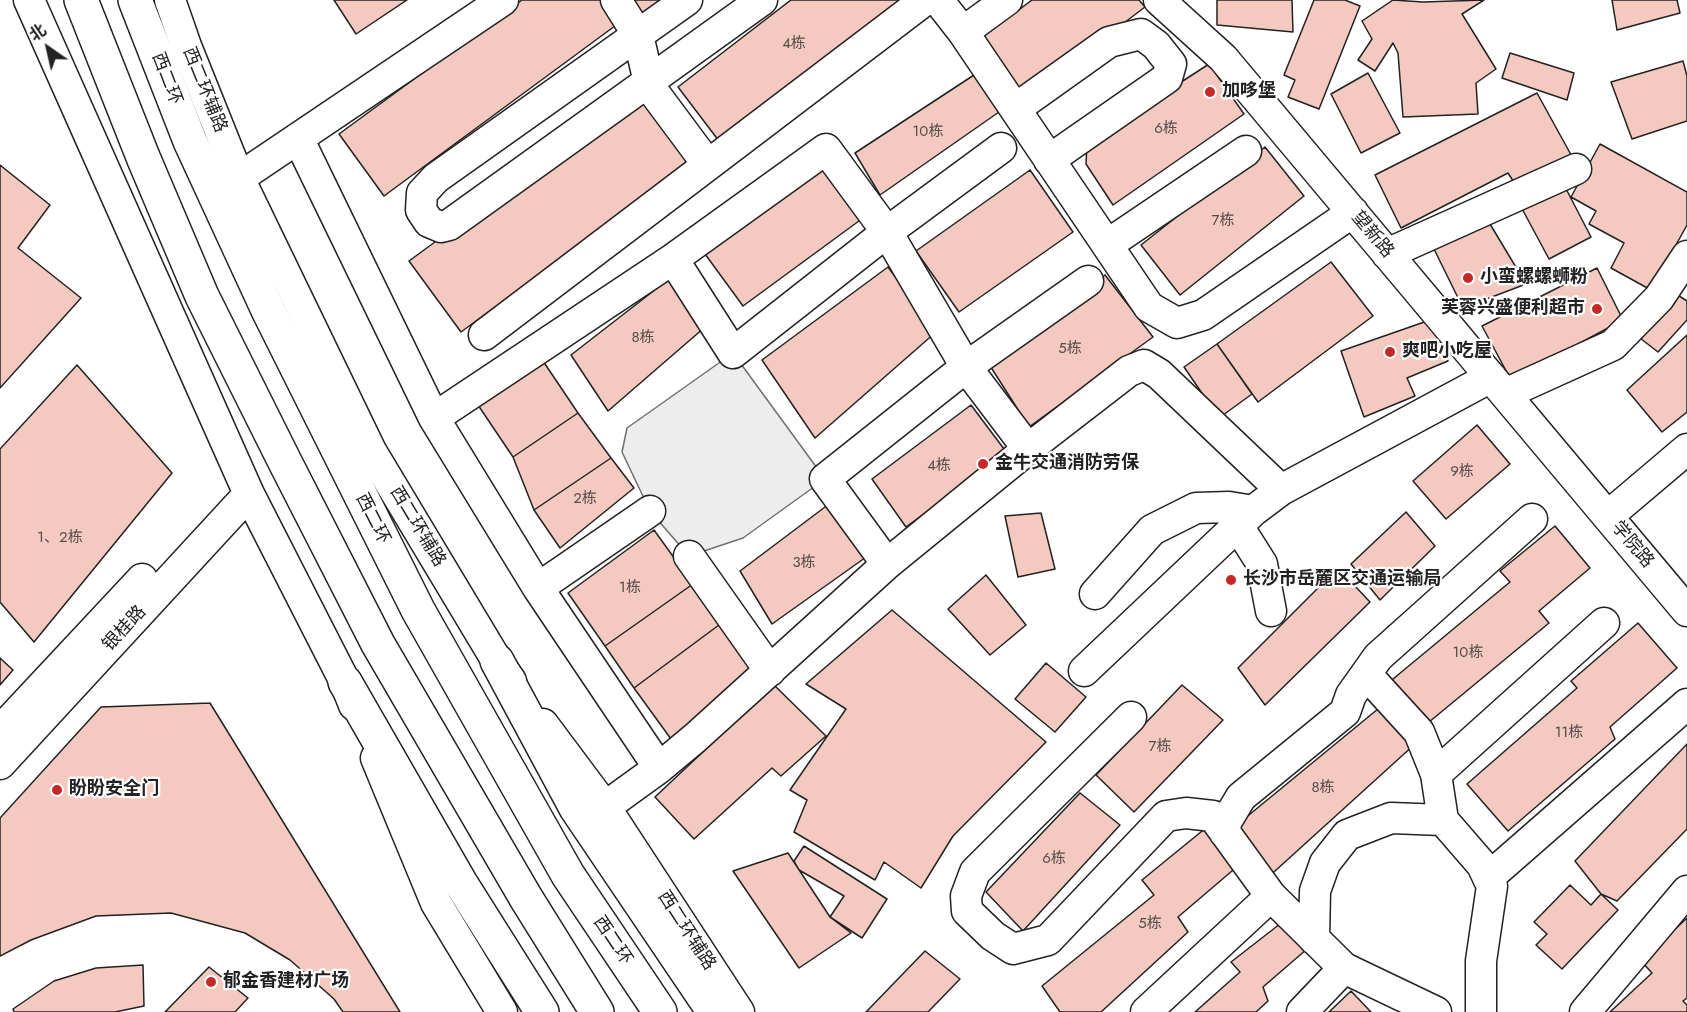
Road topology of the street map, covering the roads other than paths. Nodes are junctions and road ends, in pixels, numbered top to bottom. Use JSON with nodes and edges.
{"nodes":[{"id":1,"x":29,"y":0,"type":"edge"},
{"id":2,"x":81,"y":0,"type":"edge"},
{"id":3,"x":135,"y":0,"type":"edge"},
{"id":4,"x":170,"y":0,"type":"edge"},
{"id":5,"x":503,"y":0,"type":"edge"},
{"id":6,"x":616,"y":0,"type":"edge"},
{"id":7,"x":687,"y":0,"type":"edge"},
{"id":8,"x":762,"y":0,"type":"edge"},
{"id":9,"x":925,"y":0,"type":"edge"},
{"id":10,"x":938,"y":0,"type":"edge"},
{"id":11,"x":1007,"y":0,"type":"edge"},
{"id":12,"x":1179,"y":6,"type":"edge"},
{"id":13,"x":963,"y":32,"type":"junction"},
{"id":14,"x":638,"y":35,"type":"junction"},
{"id":15,"x":649,"y":82,"type":"junction"},
{"id":16,"x":1015,"y":109,"type":"junction"},
{"id":17,"x":298,"y":138,"type":"junction"},
{"id":18,"x":1001,"y":148,"type":"dead end"},
{"id":19,"x":1246,"y":151,"type":"dead end"},
{"id":20,"x":1049,"y":160,"type":"junction"},
{"id":21,"x":708,"y":165,"type":"junction"},
{"id":22,"x":1576,"y":169,"type":"dead end"},
{"id":23,"x":239,"y":178,"type":"junction"},
{"id":24,"x":1353,"y":212,"type":"junction"},
{"id":25,"x":887,"y":232,"type":"junction"},
{"id":26,"x":1107,"y":245,"type":"junction"},
{"id":27,"x":1387,"y":254,"type":"junction"},
{"id":28,"x":1687,"y":256,"type":"edge"},
{"id":29,"x":674,"y":259,"type":"junction"},
{"id":30,"x":1088,"y":281,"type":"dead end"},
{"id":31,"x":484,"y":335,"type":"dead end"},
{"id":32,"x":966,"y":367,"type":"junction"},
{"id":33,"x":1498,"y":385,"type":"junction"},
{"id":34,"x":434,"y":418,"type":"junction"},
{"id":35,"x":1028,"y":449,"type":"junction"},
{"id":36,"x":1685,"y":454,"type":"edge"},
{"id":37,"x":1576,"y":478,"type":"joint"},
{"id":38,"x":245,"y":484,"type":"junction"},
{"id":39,"x":1281,"y":490,"type":"junction"},
{"id":40,"x":650,"y":511,"type":"dead end"},
{"id":41,"x":1608,"y":516,"type":"junction"},
{"id":42,"x":1245,"y":518,"type":"junction"},
{"id":43,"x":1532,"y":519,"type":"dead end"},
{"id":44,"x":689,"y":556,"type":"dead end"},
{"id":45,"x":887,"y":564,"type":"junction"},
{"id":46,"x":538,"y":588,"type":"junction"},
{"id":47,"x":1095,"y":594,"type":"dead end"},
{"id":48,"x":1271,"y":611,"type":"dead end"},
{"id":49,"x":1687,"y":611,"type":"edge"},
{"id":50,"x":1604,"y":623,"type":"dead end"},
{"id":51,"x":497,"y":661,"type":"joint"},
{"id":52,"x":770,"y":671,"type":"junction"},
{"id":53,"x":1084,"y":671,"type":"dead end"},
{"id":54,"x":1366,"y":674,"type":"junction"},
{"id":55,"x":345,"y":682,"type":"junction"},
{"id":56,"x":1687,"y":704,"type":"edge"},
{"id":57,"x":1131,"y":717,"type":"dead end"},
{"id":58,"x":0,"y":731,"type":"edge"},
{"id":59,"x":0,"y":764,"type":"edge"},
{"id":60,"x":659,"y":768,"type":"junction"},
{"id":61,"x":1436,"y":774,"type":"junction"},
{"id":62,"x":590,"y":807,"type":"junction"},
{"id":63,"x":1443,"y":820,"type":"junction"},
{"id":64,"x":1225,"y":833,"type":"junction"},
{"id":65,"x":1488,"y":878,"type":"junction"},
{"id":66,"x":1687,"y":891,"type":"edge"},
{"id":67,"x":1270,"y":896,"type":"junction"},
{"id":68,"x":1314,"y":939,"type":"junction"},
{"id":69,"x":1344,"y":968,"type":"junction"},
{"id":70,"x":502,"y":1012,"type":"edge"},
{"id":71,"x":542,"y":1012,"type":"edge"},
{"id":72,"x":597,"y":1012,"type":"edge"},
{"id":73,"x":660,"y":1012,"type":"edge"},
{"id":74,"x":714,"y":1012,"type":"edge"},
{"id":75,"x":739,"y":1012,"type":"edge"},
{"id":76,"x":1146,"y":1012,"type":"edge"},
{"id":77,"x":1302,"y":1012,"type":"edge"},
{"id":78,"x":1436,"y":1012,"type":"edge"},
{"id":79,"x":1481,"y":1012,"type":"edge"},
{"id":80,"x":1585,"y":1012,"type":"edge"}],
"edges":[{"from":1,"to":38,"type":"street"},
{"from":2,"to":72,"type":"highway"},
{"from":3,"to":73,"type":"highway","name":"西二环"},
{"from":4,"to":23,"type":"street","name":"西二环辅路"},
{"from":5,"to":17,"type":"street"},
{"from":6,"to":14,"type":"street"},
{"from":7,"to":14,"type":"street"},
{"from":8,"to":15,"type":"street"},
{"from":9,"to":21,"type":"street"},
{"from":10,"to":13,"type":"street"},
{"from":11,"to":13,"type":"street"},
{"from":12,"to":24,"type":"street","name":"望新路"},
{"from":13,"to":16,"type":"street"},
{"from":14,"to":15,"type":"street"},
{"from":14,"to":15,"type":"street"},
{"from":15,"to":21,"type":"street"},
{"from":16,"to":20,"type":"street"},
{"from":16,"to":20,"type":"street"},
{"from":17,"to":23,"type":"street"},
{"from":17,"to":34,"type":"street"},
{"from":18,"to":25,"type":"street"},
{"from":19,"to":26,"type":"street"},
{"from":20,"to":26,"type":"street"},
{"from":21,"to":31,"type":"street"},
{"from":22,"to":27,"type":"street"},
{"from":23,"to":51,"type":"street","name":"西二环辅路"},
{"from":24,"to":26,"type":"street"},
{"from":24,"to":27,"type":"street","name":"望新路"},
{"from":25,"to":29,"type":"street"},
{"from":25,"to":29,"type":"street"},
{"from":25,"to":32,"type":"street"},
{"from":27,"to":33,"type":"street","name":"望新路"},
{"from":28,"to":33,"type":"street"},
{"from":29,"to":34,"type":"street"},
{"from":30,"to":32,"type":"street"},
{"from":32,"to":35,"type":"street"},
{"from":32,"to":45,"type":"street"},
{"from":33,"to":37,"type":"street","name":"望新路"},
{"from":33,"to":39,"type":"street"},
{"from":34,"to":46,"type":"street"},
{"from":35,"to":39,"type":"street"},
{"from":35,"to":45,"type":"street"},
{"from":36,"to":41,"type":"street"},
{"from":37,"to":41,"type":"street","name":"学院路"},
{"from":38,"to":55,"type":"street"},
{"from":38,"to":58,"type":"street","name":"银桂路"},
{"from":38,"to":59,"type":"street","name":"银桂路"},
{"from":39,"to":42,"type":"street"},
{"from":40,"to":46,"type":"street"},
{"from":41,"to":49,"type":"street","name":"学院路"},
{"from":42,"to":47,"type":"street"},
{"from":42,"to":48,"type":"street"},
{"from":42,"to":53,"type":"street"},
{"from":43,"to":54,"type":"street"},
{"from":44,"to":52,"type":"street"},
{"from":45,"to":52,"type":"street"},
{"from":46,"to":60,"type":"street"},
{"from":50,"to":61,"type":"street"},
{"from":51,"to":62,"type":"highway"},
{"from":52,"to":60,"type":"street"},
{"from":54,"to":61,"type":"street"},
{"from":54,"to":64,"type":"street"},
{"from":55,"to":70,"type":"street"},
{"from":55,"to":71,"type":"highway"},
{"from":56,"to":65,"type":"street"},
{"from":57,"to":64,"type":"street"},
{"from":60,"to":62,"type":"street"},
{"from":61,"to":63,"type":"street"},
{"from":62,"to":74,"type":"highway"},
{"from":62,"to":75,"type":"street","name":"西二环辅路"},
{"from":63,"to":65,"type":"street"},
{"from":63,"to":68,"type":"street"},
{"from":64,"to":67,"type":"street"},
{"from":65,"to":79,"type":"street"},
{"from":66,"to":80,"type":"street"},
{"from":67,"to":68,"type":"street"},
{"from":67,"to":76,"type":"street"},
{"from":68,"to":69,"type":"street"},
{"from":69,"to":77,"type":"street"},
{"from":69,"to":78,"type":"street"}]}
